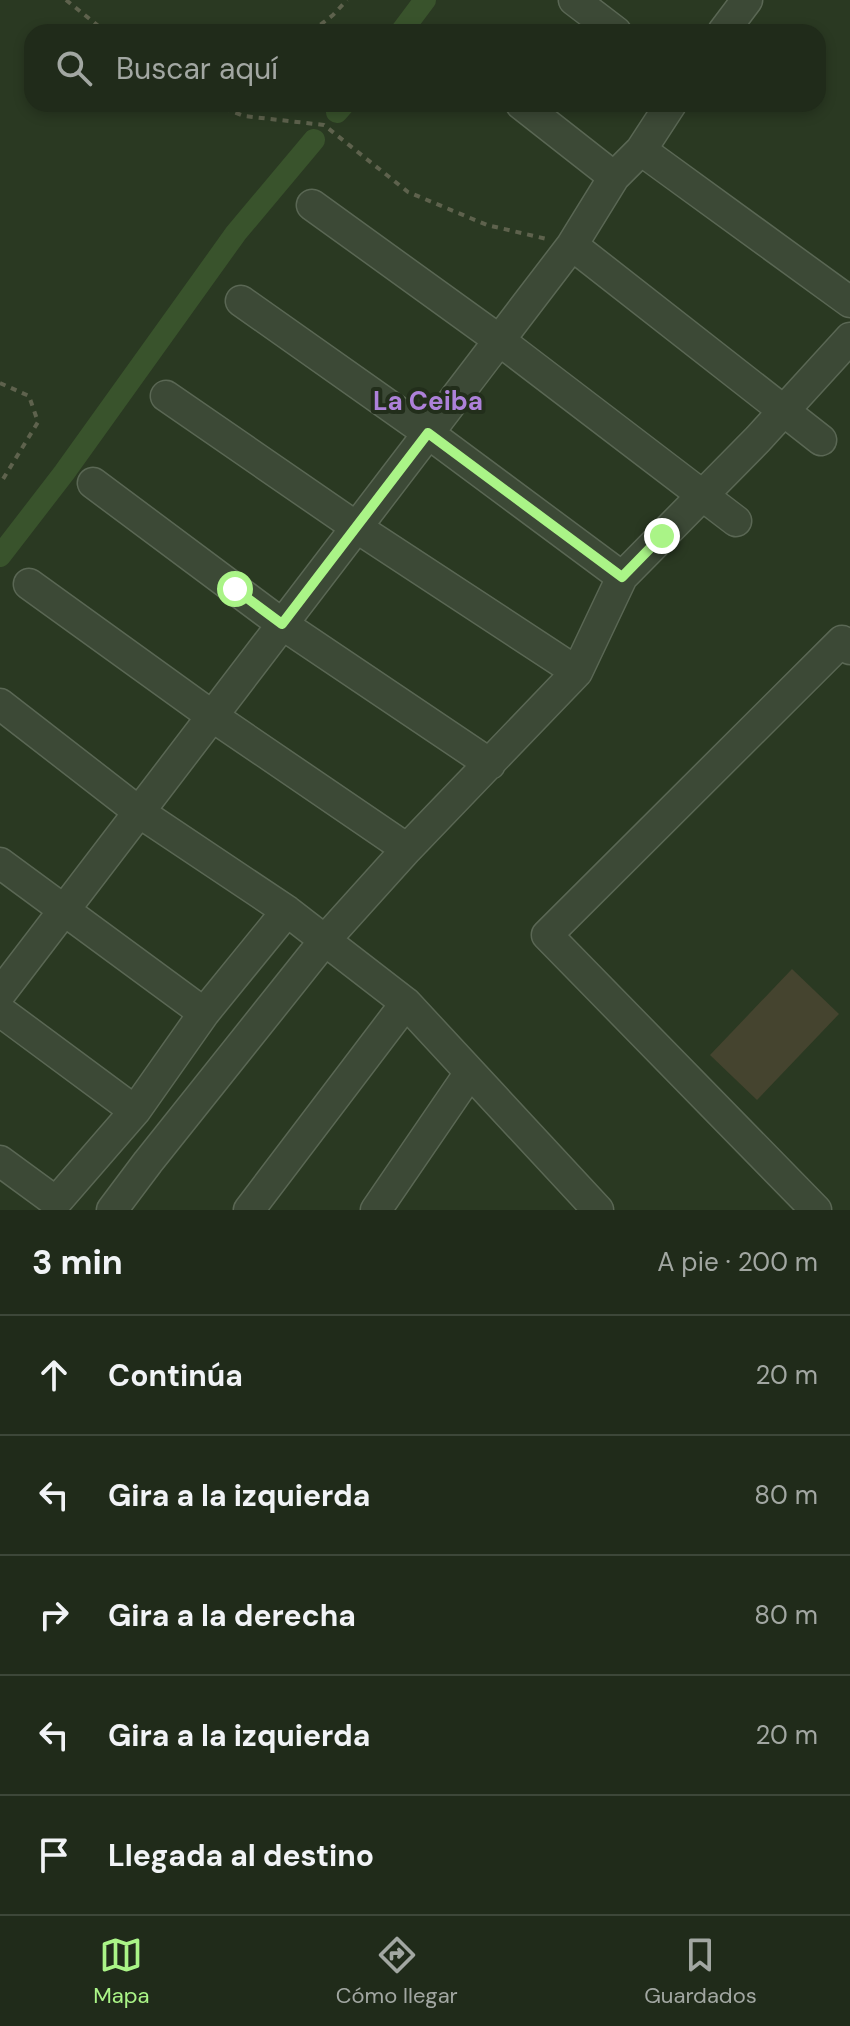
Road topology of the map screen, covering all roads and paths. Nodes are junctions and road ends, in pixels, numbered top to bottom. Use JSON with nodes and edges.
{"nodes":[{"id":1,"x":66,"y":0,"type":"edge"},
{"id":2,"x":347,"y":0,"type":"edge"},
{"id":3,"x":574,"y":0,"type":"edge"},
{"id":4,"x":747,"y":0,"type":"edge"},
{"id":5,"x":96,"y":24,"type":"edge"},
{"id":6,"x":321,"y":24,"type":"edge"},
{"id":7,"x":606,"y":24,"type":"edge"},
{"id":8,"x":729,"y":24,"type":"edge"},
{"id":9,"x":234,"y":112,"type":"edge"},
{"id":10,"x":531,"y":112,"type":"edge"},
{"id":11,"x":666,"y":112,"type":"edge"},
{"id":12,"x":641,"y":150,"type":"junction"},
{"id":13,"x":614,"y":177,"type":"junction"},
{"id":14,"x":312,"y":205,"type":"dead end"},
{"id":15,"x":572,"y":245,"type":"junction"},
{"id":16,"x":241,"y":301,"type":"dead end"},
{"id":17,"x":850,"y":302,"type":"edge"},
{"id":18,"x":850,"y":338,"type":"edge"},
{"id":19,"x":499,"y":340,"type":"junction"},
{"id":20,"x":0,"y":383,"type":"edge"},
{"id":21,"x":166,"y":396,"type":"dead end"},
{"id":22,"x":784,"y":410,"type":"junction"},
{"id":23,"x":428,"y":433,"type":"junction"},
{"id":24,"x":821,"y":440,"type":"dead end"},
{"id":25,"x":93,"y":483,"type":"dead end"},
{"id":26,"x":0,"y":484,"type":"edge"},
{"id":27,"x":702,"y":496,"type":"junction"},
{"id":28,"x":736,"y":521,"type":"dead end"},
{"id":29,"x":356,"y":527,"type":"junction"},
{"id":30,"x":622,"y":577,"type":"junction"},
{"id":31,"x":29,"y":584,"type":"dead end"},
{"id":32,"x":282,"y":624,"type":"junction"},
{"id":33,"x":850,"y":649,"type":"edge"},
{"id":34,"x":577,"y":672,"type":"junction"},
{"id":35,"x":0,"y":704,"type":"edge"},
{"id":36,"x":212,"y":716,"type":"junction"},
{"id":37,"x":490,"y":764,"type":"junction"},
{"id":38,"x":139,"y":812,"type":"junction"},
{"id":39,"x":407,"y":849,"type":"junction"},
{"id":40,"x":0,"y":863,"type":"edge"},
{"id":41,"x":63,"y":911,"type":"junction"},
{"id":42,"x":287,"y":911,"type":"junction"},
{"id":43,"x":325,"y":940,"type":"junction"},
{"id":44,"x":0,"y":994,"type":"edge"},
{"id":45,"x":406,"y":1003,"type":"junction"},
{"id":46,"x":0,"y":1011,"type":"edge"},
{"id":47,"x":204,"y":1013,"type":"junction"},
{"id":48,"x":469,"y":1074,"type":"junction"},
{"id":49,"x":135,"y":1111,"type":"junction"},
{"id":50,"x":0,"y":1161,"type":"edge"},
{"id":51,"x":112,"y":1210,"type":"edge"},
{"id":52,"x":249,"y":1210,"type":"edge"},
{"id":53,"x":376,"y":1210,"type":"edge"},
{"id":54,"x":598,"y":1210,"type":"edge"},
{"id":55,"x":816,"y":1210,"type":"edge"}],
"edges":[{"from":1,"to":5,"type":"path"},
{"from":2,"to":6,"type":"path"},
{"from":3,"to":7,"type":"street"},
{"from":4,"to":8,"type":"street"},
{"from":9,"to":15,"type":"path"},
{"from":10,"to":13,"type":"street"},
{"from":11,"to":12,"type":"street"},
{"from":12,"to":13,"type":"street"},
{"from":12,"to":17,"type":"street"},
{"from":13,"to":15,"type":"street"},
{"from":14,"to":19,"type":"street"},
{"from":15,"to":19,"type":"street"},
{"from":15,"to":22,"type":"street"},
{"from":16,"to":23,"type":"street"},
{"from":18,"to":22,"type":"street"},
{"from":19,"to":23,"type":"street"},
{"from":19,"to":27,"type":"street"},
{"from":20,"to":26,"type":"path"},
{"from":21,"to":29,"type":"street"},
{"from":22,"to":24,"type":"street"},
{"from":22,"to":27,"type":"street"},
{"from":23,"to":29,"type":"street"},
{"from":23,"to":30,"type":"street"},
{"from":25,"to":32,"type":"street"},
{"from":27,"to":28,"type":"street"},
{"from":27,"to":30,"type":"street"},
{"from":29,"to":32,"type":"street"},
{"from":29,"to":34,"type":"street"},
{"from":30,"to":34,"type":"street"},
{"from":31,"to":36,"type":"street"},
{"from":32,"to":36,"type":"street"},
{"from":32,"to":37,"type":"street"},
{"from":33,"to":55,"type":"street"},
{"from":34,"to":37,"type":"street"},
{"from":35,"to":38,"type":"street"},
{"from":36,"to":38,"type":"street"},
{"from":36,"to":39,"type":"street"},
{"from":37,"to":39,"type":"street"},
{"from":38,"to":41,"type":"street"},
{"from":38,"to":42,"type":"street"},
{"from":39,"to":43,"type":"street"},
{"from":40,"to":41,"type":"street"},
{"from":41,"to":44,"type":"street"},
{"from":41,"to":47,"type":"street"},
{"from":42,"to":43,"type":"street"},
{"from":42,"to":47,"type":"street"},
{"from":43,"to":45,"type":"street"},
{"from":43,"to":51,"type":"street"},
{"from":45,"to":48,"type":"street"},
{"from":45,"to":52,"type":"street"},
{"from":46,"to":49,"type":"street"},
{"from":47,"to":49,"type":"street"},
{"from":48,"to":53,"type":"street"},
{"from":48,"to":54,"type":"street"},
{"from":49,"to":50,"type":"street"}]}
